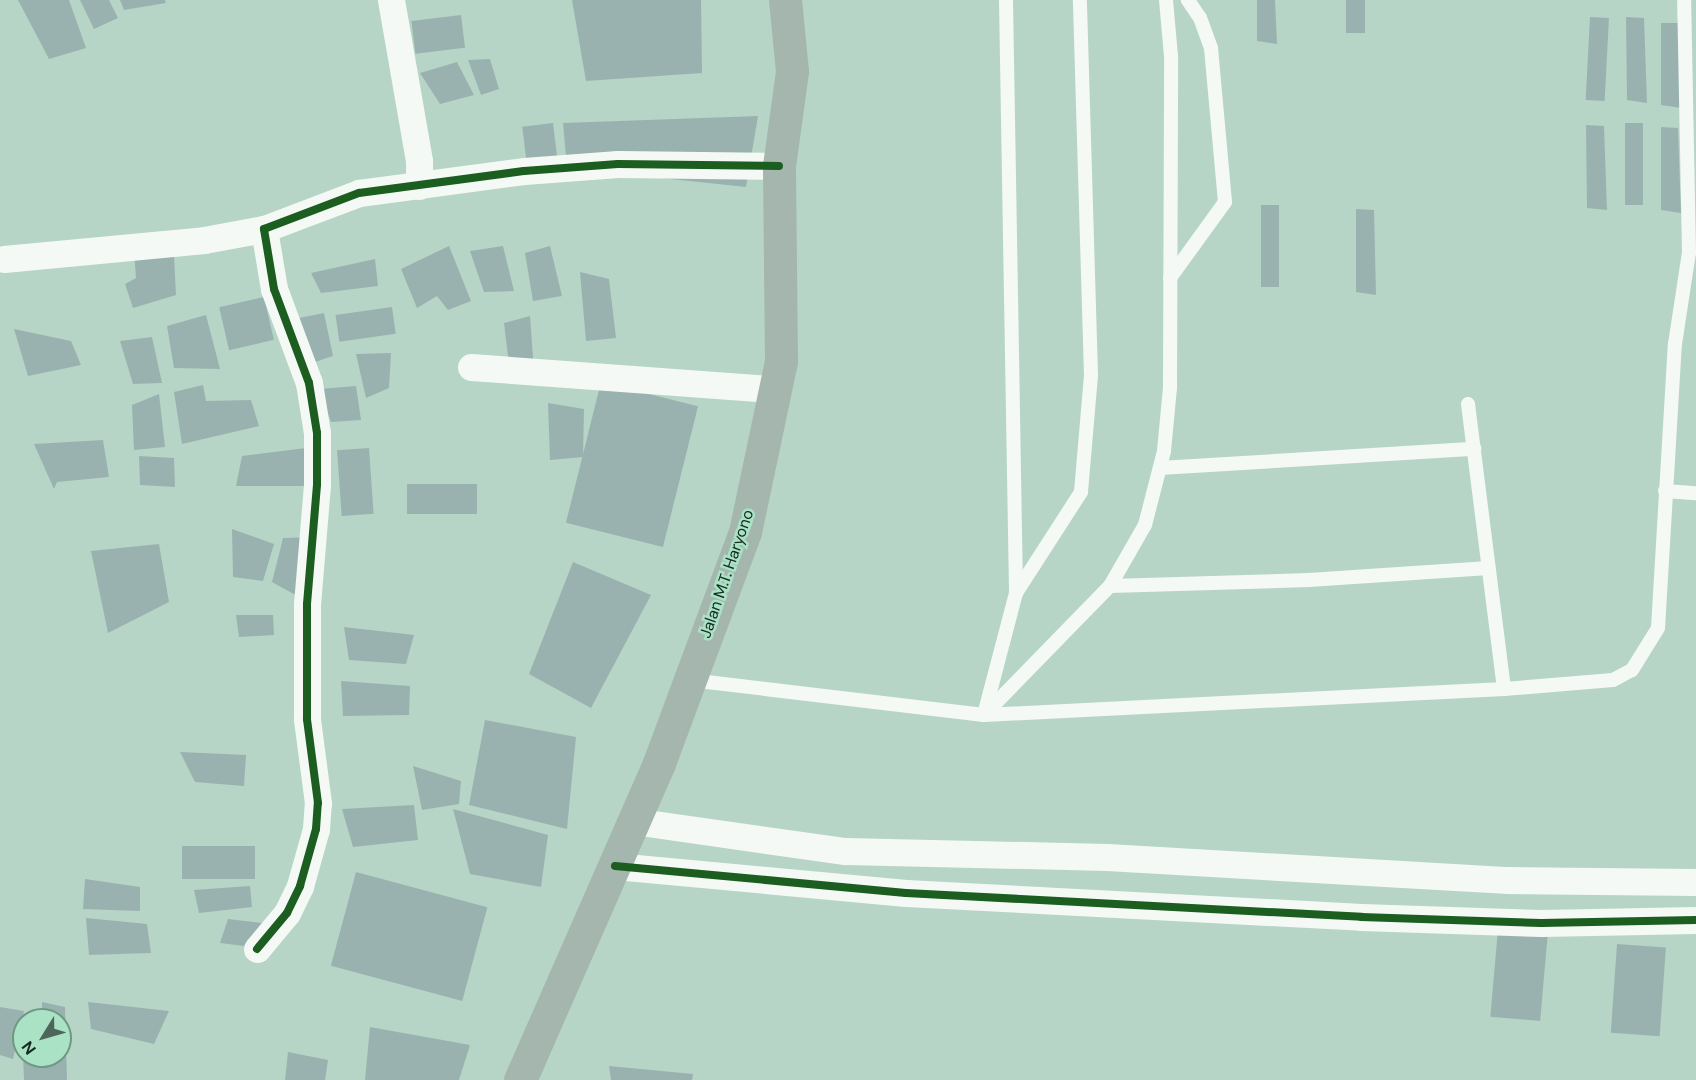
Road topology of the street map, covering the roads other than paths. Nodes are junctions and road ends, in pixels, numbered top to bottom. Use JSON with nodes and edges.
{"nodes":[{"id":1,"x":391,"y":0,"type":"edge"},
{"id":2,"x":785,"y":0,"type":"edge"},
{"id":3,"x":1006,"y":0,"type":"edge"},
{"id":4,"x":1080,"y":0,"type":"edge"},
{"id":5,"x":1166,"y":0,"type":"edge"},
{"id":6,"x":1188,"y":0,"type":"edge"},
{"id":7,"x":1684,"y":0,"type":"edge"},
{"id":8,"x":779,"y":166,"type":"junction"},
{"id":9,"x":419,"y":186,"type":"junction"},
{"id":10,"x":264,"y":229,"type":"junction"},
{"id":11,"x":4,"y":259,"type":"dead end"},
{"id":12,"x":1170,"y":278,"type":"junction"},
{"id":13,"x":471,"y":366,"type":"dead end"},
{"id":14,"x":772,"y":389,"type":"junction"},
{"id":15,"x":1468,"y":404,"type":"dead end"},
{"id":16,"x":1474,"y":449,"type":"junction"},
{"id":17,"x":1160,"y":468,"type":"junction"},
{"id":18,"x":1665,"y":491,"type":"junction"},
{"id":19,"x":1696,"y":494,"type":"edge"},
{"id":20,"x":1489,"y":568,"type":"junction"},
{"id":21,"x":1110,"y":586,"type":"junction"},
{"id":22,"x":1016,"y":594,"type":"junction"},
{"id":23,"x":690,"y":680,"type":"junction"},
{"id":24,"x":1504,"y":689,"type":"junction"},
{"id":25,"x":984,"y":716,"type":"junction"},
{"id":26,"x":633,"y":821,"type":"junction"},
{"id":27,"x":615,"y":866,"type":"junction"},
{"id":28,"x":1323,"y":871,"type":"junction"},
{"id":29,"x":1696,"y":882,"type":"edge"},
{"id":30,"x":1322,"y":915,"type":"junction"},
{"id":31,"x":1696,"y":920,"type":"edge"},
{"id":32,"x":257,"y":949,"type":"dead end"},
{"id":33,"x":520,"y":1080,"type":"edge"}],
"edges":[{"from":1,"to":9,"type":"street"},
{"from":2,"to":8,"type":"highway","name":"Jalan M.T. Haryono"},
{"from":3,"to":22,"type":"lane"},
{"from":4,"to":22,"type":"lane"},
{"from":5,"to":12,"type":"lane"},
{"from":6,"to":12,"type":"lane"},
{"from":7,"to":18,"type":"lane"},
{"from":8,"to":9,"type":"street"},
{"from":8,"to":14,"type":"highway","name":"Jalan M.T. Haryono"},
{"from":9,"to":10,"type":"street"},
{"from":10,"to":11,"type":"street"},
{"from":10,"to":32,"type":"street"},
{"from":12,"to":17,"type":"lane"},
{"from":13,"to":14,"type":"street"},
{"from":14,"to":23,"type":"highway","name":"Jalan M.T. Haryono"},
{"from":15,"to":16,"type":"lane"},
{"from":16,"to":17,"type":"lane"},
{"from":16,"to":20,"type":"lane"},
{"from":17,"to":21,"type":"lane"},
{"from":18,"to":19,"type":"lane"},
{"from":18,"to":24,"type":"lane"},
{"from":20,"to":21,"type":"lane"},
{"from":20,"to":24,"type":"lane"},
{"from":21,"to":25,"type":"lane"},
{"from":22,"to":25,"type":"lane"},
{"from":23,"to":25,"type":"lane"},
{"from":23,"to":26,"type":"highway","name":"Jalan M.T. Haryono"},
{"from":24,"to":25,"type":"lane"},
{"from":26,"to":27,"type":"highway","name":"Jalan M.T. Haryono"},
{"from":26,"to":28,"type":"street"},
{"from":27,"to":30,"type":"street"},
{"from":27,"to":33,"type":"highway","name":"Jalan M.T. Haryono"},
{"from":28,"to":29,"type":"street"},
{"from":28,"to":30,"type":"street"},
{"from":30,"to":31,"type":"street"}]}
